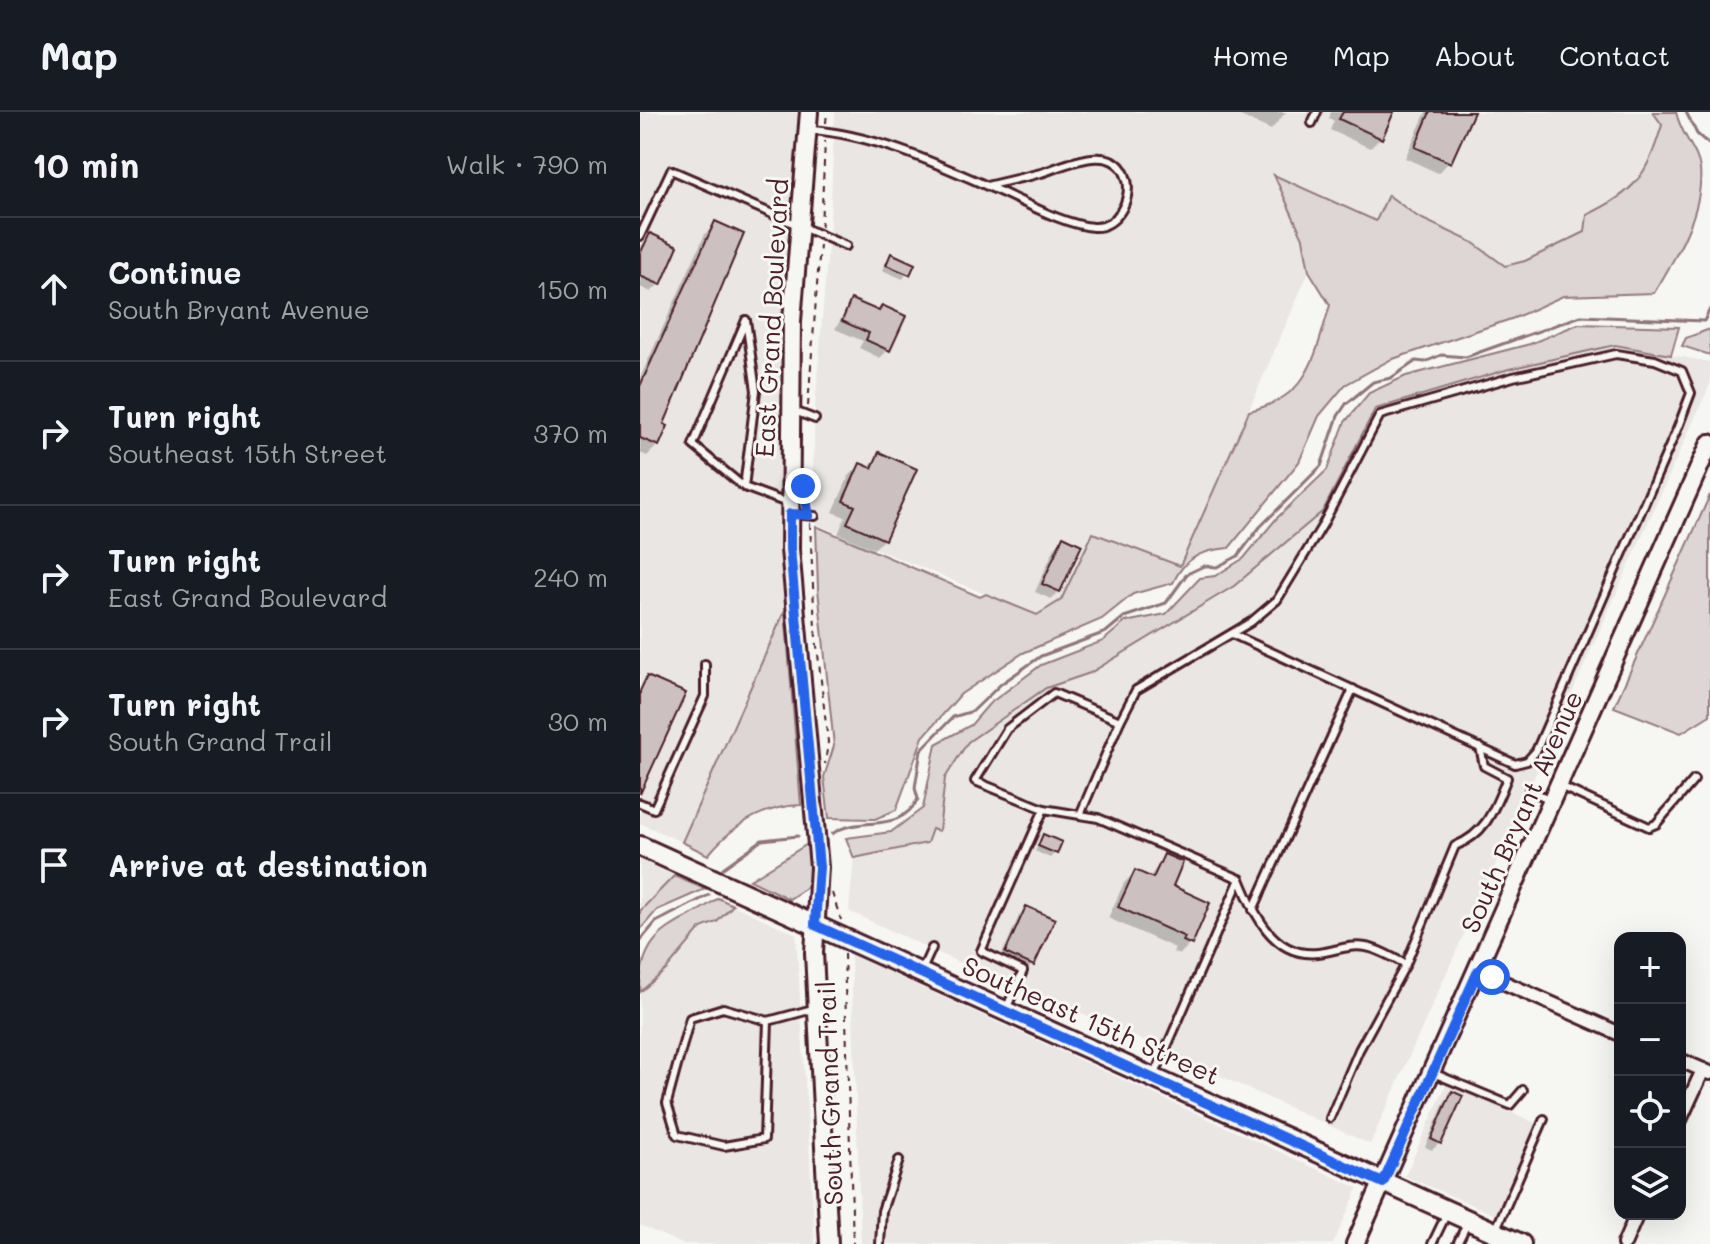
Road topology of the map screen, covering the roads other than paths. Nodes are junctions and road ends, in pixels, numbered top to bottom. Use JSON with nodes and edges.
{"nodes":[{"id":1,"x":809,"y":112,"type":"edge"},
{"id":2,"x":1317,"y":112,"type":"edge"},
{"id":3,"x":1312,"y":123,"type":"dead end"},
{"id":4,"x":807,"y":129,"type":"junction"},
{"id":5,"x":987,"y":186,"type":"junction"},
{"id":6,"x":798,"y":224,"type":"junction"},
{"id":7,"x":640,"y":236,"type":"edge"},
{"id":8,"x":846,"y":246,"type":"dead end"},
{"id":9,"x":789,"y":409,"type":"junction"},
{"id":10,"x":815,"y":419,"type":"dead end"},
{"id":11,"x":1710,"y":443,"type":"edge"},
{"id":12,"x":744,"y":487,"type":"junction"},
{"id":13,"x":790,"y":509,"type":"junction"},
{"id":14,"x":812,"y":515,"type":"road end"},
{"id":15,"x":1232,"y":634,"type":"junction"},
{"id":16,"x":705,"y":664,"type":"dead end"},
{"id":17,"x":1353,"y":689,"type":"junction"},
{"id":18,"x":1120,"y":721,"type":"junction"},
{"id":19,"x":1480,"y":747,"type":"junction"},
{"id":20,"x":1694,"y":780,"type":"dead end"},
{"id":21,"x":1529,"y":790,"type":"dead end"},
{"id":22,"x":1556,"y":793,"type":"junction"},
{"id":23,"x":640,"y":803,"type":"edge"},
{"id":24,"x":1044,"y":809,"type":"junction"},
{"id":25,"x":1080,"y":815,"type":"junction"},
{"id":26,"x":640,"y":846,"type":"edge"},
{"id":27,"x":1240,"y":879,"type":"junction"},
{"id":28,"x":1253,"y":910,"type":"junction"},
{"id":29,"x":815,"y":925,"type":"junction"},
{"id":30,"x":932,"y":948,"type":"dead end"},
{"id":31,"x":1406,"y":964,"type":"junction"},
{"id":32,"x":1478,"y":971,"type":"junction"},
{"id":33,"x":921,"y":972,"type":"junction"},
{"id":34,"x":817,"y":1008,"type":"junction"},
{"id":35,"x":1006,"y":1011,"type":"junction"},
{"id":36,"x":768,"y":1021,"type":"junction"},
{"id":37,"x":1614,"y":1031,"type":"edge"},
{"id":38,"x":1686,"y":1063,"type":"edge"},
{"id":39,"x":1706,"y":1072,"type":"edge"},
{"id":40,"x":1433,"y":1073,"type":"junction"},
{"id":41,"x":1153,"y":1078,"type":"junction"},
{"id":42,"x":1523,"y":1090,"type":"dead end"},
{"id":43,"x":1686,"y":1109,"type":"edge"},
{"id":44,"x":1330,"y":1118,"type":"dead end"},
{"id":45,"x":1544,"y":1119,"type":"dead end"},
{"id":46,"x":899,"y":1160,"type":"dead end"},
{"id":47,"x":1383,"y":1183,"type":"junction"},
{"id":48,"x":1447,"y":1212,"type":"junction"},
{"id":49,"x":1634,"y":1220,"type":"edge"},
{"id":50,"x":1469,"y":1221,"type":"junction"},
{"id":51,"x":1497,"y":1237,"type":"edge"},
{"id":52,"x":829,"y":1244,"type":"edge"},
{"id":53,"x":880,"y":1244,"type":"edge"},
{"id":54,"x":1355,"y":1244,"type":"edge"},
{"id":55,"x":1432,"y":1244,"type":"edge"},
{"id":56,"x":1457,"y":1244,"type":"edge"},
{"id":57,"x":1521,"y":1244,"type":"edge"},
{"id":58,"x":1624,"y":1244,"type":"edge"}],
"edges":[{"from":1,"to":4,"type":"street","name":"East Grand Boulevard"},
{"from":2,"to":3,"type":"lane"},
{"from":4,"to":5,"type":"lane"},
{"from":4,"to":6,"type":"street","name":"East Grand Boulevard"},
{"from":5,"to":5,"type":"lane"},
{"from":6,"to":7,"type":"lane"},
{"from":6,"to":8,"type":"lane"},
{"from":6,"to":9,"type":"street","name":"East Grand Boulevard"},
{"from":9,"to":10,"type":"lane"},
{"from":9,"to":13,"type":"street","name":"East Grand Boulevard"},
{"from":11,"to":22,"type":"street","name":"South Bryant Avenue"},
{"from":12,"to":12,"type":"lane"},
{"from":12,"to":13,"type":"lane"},
{"from":13,"to":14,"type":"lane"},
{"from":13,"to":29,"type":"street","name":"East Grand Boulevard"},
{"from":15,"to":17,"type":"lane"},
{"from":15,"to":18,"type":"lane"},
{"from":15,"to":19,"type":"lane"},
{"from":16,"to":23,"type":"lane"},
{"from":17,"to":19,"type":"lane"},
{"from":17,"to":28,"type":"lane"},
{"from":18,"to":24,"type":"lane"},
{"from":18,"to":25,"type":"lane"},
{"from":19,"to":31,"type":"lane"},
{"from":20,"to":22,"type":"lane"},
{"from":21,"to":22,"type":"lane"},
{"from":22,"to":32,"type":"street","name":"South Bryant Avenue"},
{"from":24,"to":25,"type":"lane"},
{"from":24,"to":35,"type":"lane"},
{"from":25,"to":27,"type":"lane"},
{"from":26,"to":29,"type":"main road","name":"Southeast 15th Street"},
{"from":27,"to":28,"type":"lane"},
{"from":27,"to":41,"type":"lane"},
{"from":28,"to":31,"type":"lane"},
{"from":29,"to":33,"type":"main road","name":"Southeast 15th Street"},
{"from":29,"to":34,"type":"street","name":"East Grand Boulevard"},
{"from":30,"to":33,"type":"lane"},
{"from":31,"to":44,"type":"lane"},
{"from":32,"to":37,"type":"street"},
{"from":32,"to":40,"type":"street","name":"South Bryant Avenue"},
{"from":33,"to":35,"type":"main road","name":"Southeast 15th Street"},
{"from":34,"to":36,"type":"lane"},
{"from":34,"to":52,"type":"street","name":"East Grand Boulevard"},
{"from":35,"to":41,"type":"main road","name":"Southeast 15th Street"},
{"from":36,"to":36,"type":"lane"},
{"from":38,"to":39,"type":"street"},
{"from":39,"to":43,"type":"street"},
{"from":40,"to":42,"type":"lane"},
{"from":40,"to":47,"type":"street","name":"South Bryant Avenue"},
{"from":41,"to":47,"type":"main road","name":"Southeast 15th Street"},
{"from":45,"to":51,"type":"lane"},
{"from":46,"to":53,"type":"lane"},
{"from":47,"to":48,"type":"main road","name":"Southeast 15th Street"},
{"from":47,"to":54,"type":"street","name":"South Bryant Avenue"},
{"from":48,"to":50,"type":"main road","name":"Southeast 15th Street"},
{"from":48,"to":55,"type":"lane"},
{"from":49,"to":58,"type":"street"},
{"from":50,"to":51,"type":"main road","name":"Southeast 15th Street"},
{"from":50,"to":56,"type":"lane"},
{"from":51,"to":57,"type":"main road","name":"Southeast 15th Street"}]}
